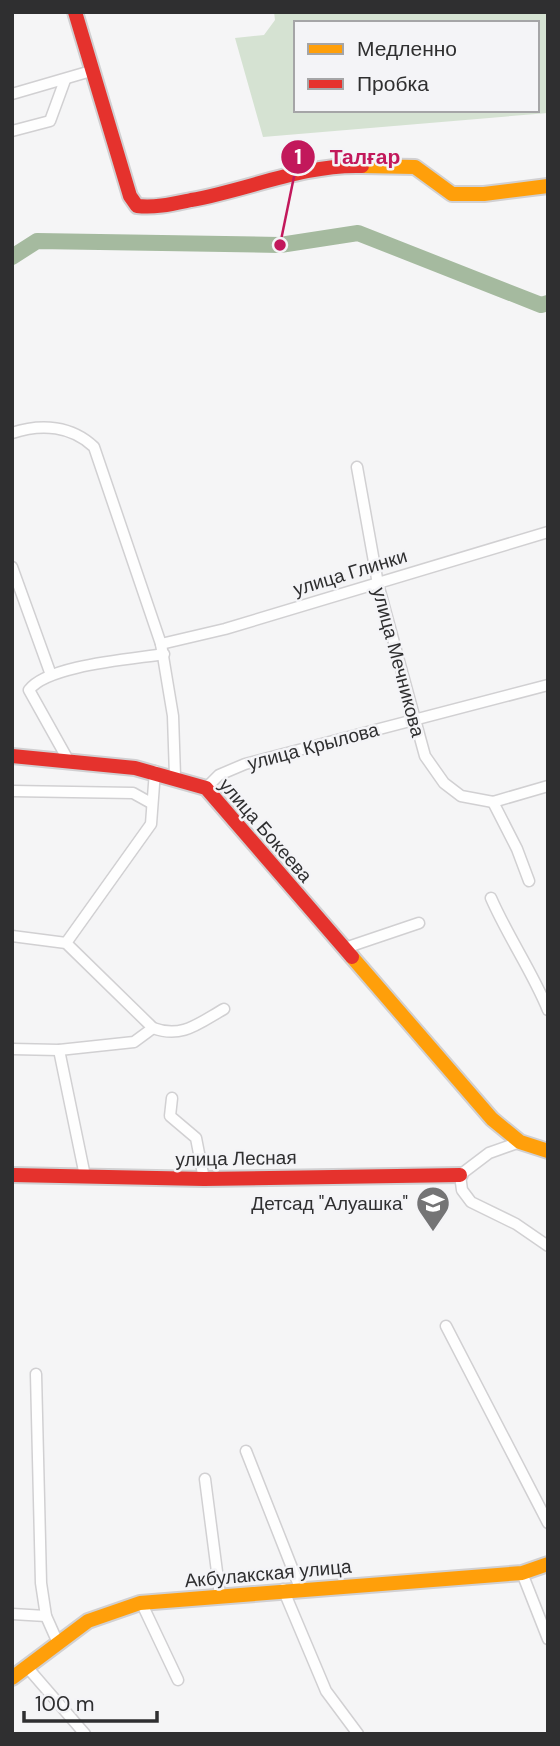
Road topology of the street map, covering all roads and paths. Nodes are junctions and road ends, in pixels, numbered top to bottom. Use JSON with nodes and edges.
{"nodes":[{"id":1,"x":75,"y":12,"type":"edge"},
{"id":2,"x":91,"y":71,"type":"junction"},
{"id":3,"x":65,"y":80,"type":"junction"},
{"id":4,"x":12,"y":94,"type":"edge"},
{"id":5,"x":12,"y":131,"type":"edge"},
{"id":6,"x":548,"y":186,"type":"edge"},
{"id":7,"x":12,"y":433,"type":"edge"},
{"id":8,"x":357,"y":467,"type":"dead end"},
{"id":9,"x":548,"y":532,"type":"edge"},
{"id":10,"x":12,"y":566,"type":"edge"},
{"id":11,"x":378,"y":584,"type":"junction"},
{"id":12,"x":162,"y":649,"type":"junction"},
{"id":13,"x":51,"y":675,"type":"junction"},
{"id":14,"x":548,"y":684,"type":"edge"},
{"id":15,"x":413,"y":720,"type":"junction"},
{"id":16,"x":12,"y":756,"type":"edge"},
{"id":17,"x":67,"y":758,"type":"junction"},
{"id":18,"x":155,"y":771,"type":"junction"},
{"id":19,"x":175,"y":776,"type":"junction"},
{"id":20,"x":548,"y":786,"type":"edge"},
{"id":21,"x":206,"y":788,"type":"junction"},
{"id":22,"x":12,"y":791,"type":"edge"},
{"id":23,"x":493,"y":802,"type":"junction"},
{"id":24,"x":151,"y":803,"type":"junction"},
{"id":25,"x":529,"y":881,"type":"dead end"},
{"id":26,"x":491,"y":898,"type":"dead end"},
{"id":27,"x":419,"y":923,"type":"dead end"},
{"id":28,"x":12,"y":936,"type":"edge"},
{"id":29,"x":66,"y":943,"type":"junction"},
{"id":30,"x":345,"y":948,"type":"junction"},
{"id":31,"x":224,"y":1009,"type":"dead end"},
{"id":32,"x":548,"y":1010,"type":"edge"},
{"id":33,"x":153,"y":1028,"type":"junction"},
{"id":34,"x":12,"y":1049,"type":"edge"},
{"id":35,"x":59,"y":1050,"type":"junction"},
{"id":36,"x":172,"y":1098,"type":"dead end"},
{"id":37,"x":520,"y":1142,"type":"junction"},
{"id":38,"x":548,"y":1151,"type":"edge"},
{"id":39,"x":12,"y":1175,"type":"edge"},
{"id":40,"x":460,"y":1175,"type":"junction"},
{"id":41,"x":85,"y":1176,"type":"junction"},
{"id":42,"x":204,"y":1179,"type":"junction"},
{"id":43,"x":548,"y":1246,"type":"edge"},
{"id":44,"x":446,"y":1326,"type":"dead end"},
{"id":45,"x":36,"y":1374,"type":"dead end"},
{"id":46,"x":246,"y":1451,"type":"dead end"},
{"id":47,"x":205,"y":1479,"type":"dead end"},
{"id":48,"x":548,"y":1523,"type":"edge"},
{"id":49,"x":548,"y":1564,"type":"edge"},
{"id":50,"x":522,"y":1573,"type":"junction"},
{"id":51,"x":300,"y":1588,"type":"junction"},
{"id":52,"x":283,"y":1589,"type":"junction"},
{"id":53,"x":220,"y":1595,"type":"junction"},
{"id":54,"x":142,"y":1604,"type":"junction"},
{"id":55,"x":12,"y":1614,"type":"edge"},
{"id":56,"x":46,"y":1616,"type":"junction"},
{"id":57,"x":548,"y":1639,"type":"edge"},
{"id":58,"x":58,"y":1643,"type":"junction"},
{"id":59,"x":27,"y":1667,"type":"junction"},
{"id":60,"x":12,"y":1678,"type":"edge"},
{"id":61,"x":178,"y":1679,"type":"dead end"},
{"id":62,"x":85,"y":1734,"type":"edge"},
{"id":63,"x":358,"y":1734,"type":"edge"}],
"edges":[{"from":1,"to":2,"type":"street"},
{"from":2,"to":3,"type":"street"},
{"from":2,"to":6,"type":"street"},
{"from":3,"to":4,"type":"street"},
{"from":3,"to":5,"type":"street"},
{"from":7,"to":12,"type":"street"},
{"from":8,"to":11,"type":"street","name":"улица Мечникова"},
{"from":9,"to":11,"type":"street","name":"улица Глинки"},
{"from":10,"to":13,"type":"street"},
{"from":11,"to":12,"type":"street","name":"улица Глинки"},
{"from":11,"to":15,"type":"street","name":"улица Мечникова"},
{"from":12,"to":13,"type":"street","name":"улица Глинки"},
{"from":12,"to":19,"type":"street"},
{"from":13,"to":17,"type":"street"},
{"from":14,"to":15,"type":"street","name":"улица Крылова"},
{"from":15,"to":21,"type":"street","name":"улица Крылова"},
{"from":15,"to":23,"type":"street","name":"улица Мечникова"},
{"from":16,"to":17,"type":"street"},
{"from":17,"to":18,"type":"street"},
{"from":18,"to":19,"type":"street"},
{"from":18,"to":24,"type":"street"},
{"from":19,"to":21,"type":"street","name":"улица Бокеева"},
{"from":20,"to":23,"type":"street","name":"улица Мечникова"},
{"from":21,"to":30,"type":"street","name":"улица Бокеева"},
{"from":22,"to":24,"type":"street"},
{"from":23,"to":25,"type":"street"},
{"from":24,"to":29,"type":"street"},
{"from":26,"to":32,"type":"street"},
{"from":27,"to":30,"type":"street"},
{"from":28,"to":29,"type":"street"},
{"from":29,"to":33,"type":"street"},
{"from":30,"to":37,"type":"street","name":"улица Бокеева"},
{"from":31,"to":33,"type":"street"},
{"from":33,"to":35,"type":"street"},
{"from":34,"to":35,"type":"street"},
{"from":35,"to":41,"type":"street"},
{"from":36,"to":42,"type":"street"},
{"from":37,"to":38,"type":"street"},
{"from":37,"to":40,"type":"street"},
{"from":39,"to":41,"type":"street","name":"улица Лесная"},
{"from":40,"to":42,"type":"street","name":"улица Лесная"},
{"from":40,"to":43,"type":"street"},
{"from":41,"to":42,"type":"street","name":"улица Лесная"},
{"from":44,"to":48,"type":"street"},
{"from":45,"to":56,"type":"street"},
{"from":46,"to":51,"type":"street"},
{"from":47,"to":53,"type":"street"},
{"from":49,"to":50,"type":"street","name":"Акбулакская улица"},
{"from":50,"to":51,"type":"street","name":"Акбулакская улица"},
{"from":50,"to":57,"type":"street"},
{"from":51,"to":52,"type":"street","name":"Акбулакская улица"},
{"from":52,"to":53,"type":"street","name":"Акбулакская улица"},
{"from":52,"to":63,"type":"street"},
{"from":53,"to":54,"type":"street","name":"Акбулакская улица"},
{"from":54,"to":58,"type":"street","name":"Акбулакская улица"},
{"from":54,"to":61,"type":"street"},
{"from":55,"to":56,"type":"street"},
{"from":56,"to":58,"type":"street"},
{"from":58,"to":59,"type":"street","name":"Акбулакская улица"},
{"from":59,"to":60,"type":"street","name":"Акбулакская улица"},
{"from":59,"to":62,"type":"street"}]}
